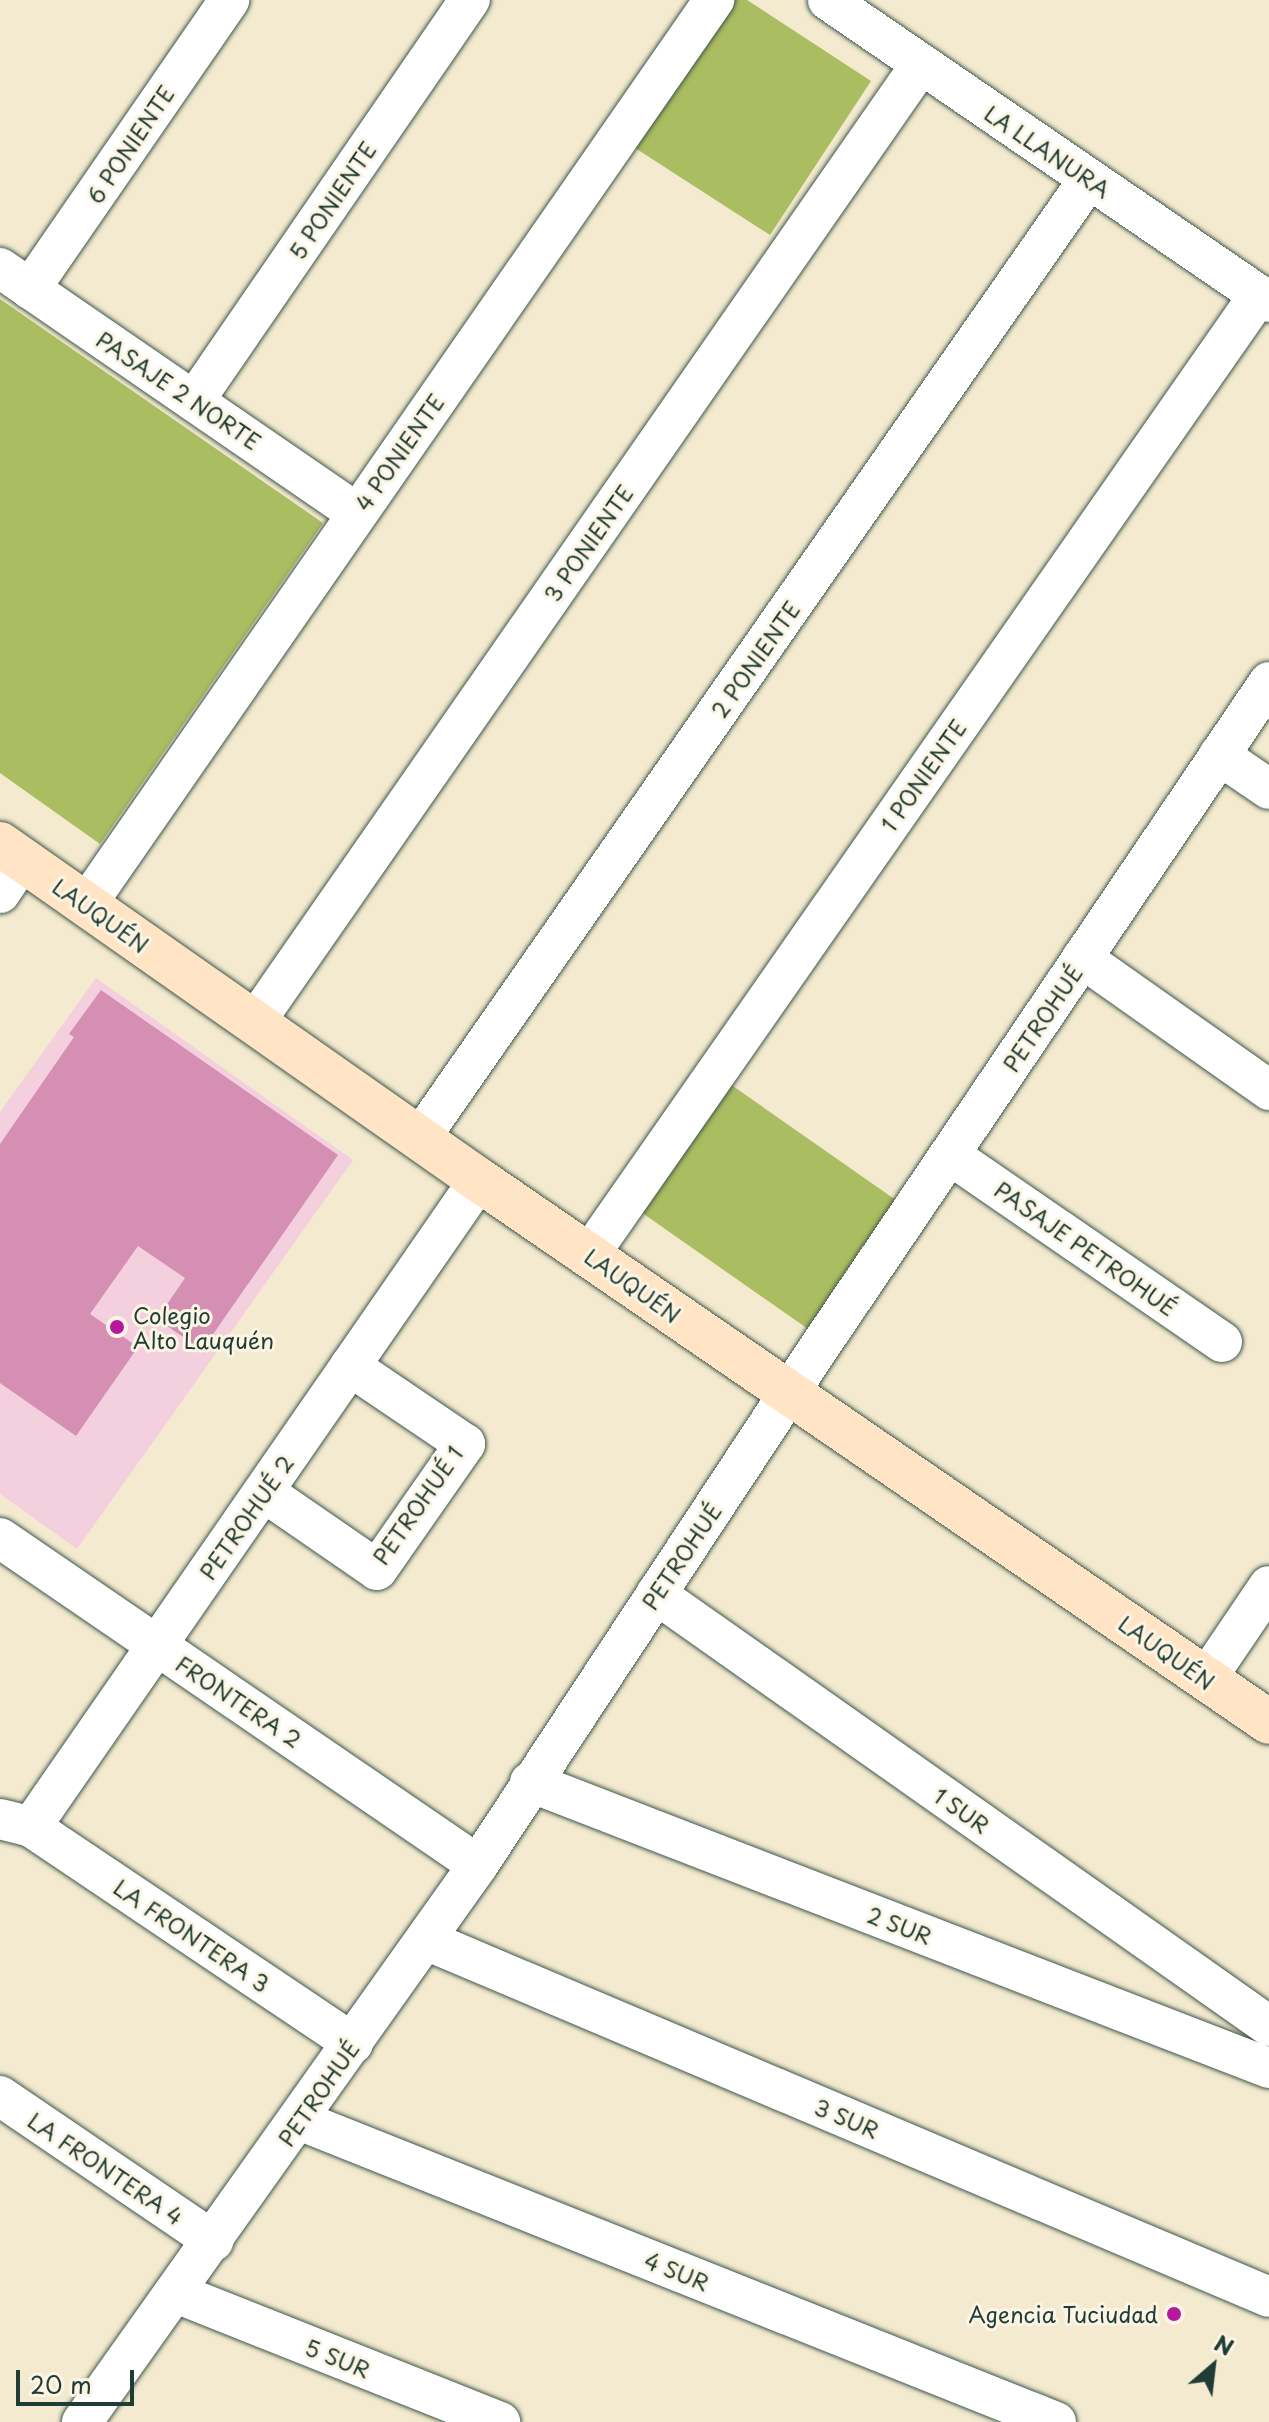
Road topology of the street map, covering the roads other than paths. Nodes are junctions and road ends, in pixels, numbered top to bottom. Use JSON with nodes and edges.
{"nodes":[{"id":1,"x":229,"y":0,"type":"edge"},
{"id":2,"x":470,"y":0,"type":"edge"},
{"id":3,"x":714,"y":0,"type":"edge"},
{"id":4,"x":828,"y":0,"type":"edge"},
{"id":5,"x":921,"y":64,"type":"junction"},
{"id":6,"x":1089,"y":179,"type":"junction"},
{"id":7,"x":15,"y":278,"type":"edge"},
{"id":8,"x":1264,"y":299,"type":"edge"},
{"id":9,"x":194,"y":401,"type":"junction"},
{"id":10,"x":357,"y":513,"type":"junction"},
{"id":11,"x":1269,"y":682,"type":"edge"},
{"id":12,"x":1219,"y":755,"type":"junction"},
{"id":13,"x":1269,"y":789,"type":"edge"},
{"id":14,"x":7,"y":866,"type":"edge"},
{"id":15,"x":86,"y":905,"type":"junction"},
{"id":16,"x":1082,"y":958,"type":"junction"},
{"id":17,"x":255,"y":1022,"type":"junction"},
{"id":18,"x":1269,"y":1090,"type":"edge"},
{"id":19,"x":420,"y":1138,"type":"junction"},
{"id":20,"x":950,"y":1155,"type":"junction"},
{"id":21,"x":479,"y":1180,"type":"junction"},
{"id":22,"x":589,"y":1255,"type":"junction"},
{"id":23,"x":1222,"y":1342,"type":"dead end"},
{"id":24,"x":350,"y":1366,"type":"junction"},
{"id":25,"x":790,"y":1393,"type":"junction"},
{"id":26,"x":264,"y":1492,"type":"junction"},
{"id":27,"x":0,"y":1538,"type":"edge"},
{"id":28,"x":1269,"y":1586,"type":"edge"},
{"id":29,"x":656,"y":1594,"type":"junction"},
{"id":30,"x":157,"y":1645,"type":"junction"},
{"id":31,"x":1206,"y":1679,"type":"junction"},
{"id":32,"x":1269,"y":1722,"type":"edge"},
{"id":33,"x":530,"y":1782,"type":"junction"},
{"id":34,"x":16,"y":1823,"type":"edge"},
{"id":35,"x":478,"y":1865,"type":"junction"},
{"id":36,"x":426,"y":1940,"type":"junction"},
{"id":37,"x":1269,"y":2026,"type":"edge"},
{"id":38,"x":353,"y":2043,"type":"junction"},
{"id":39,"x":1269,"y":2068,"type":"edge"},
{"id":40,"x":0,"y":2096,"type":"edge"},
{"id":41,"x":299,"y":2120,"type":"junction"},
{"id":42,"x":213,"y":2241,"type":"junction"},
{"id":43,"x":176,"y":2293,"type":"junction"},
{"id":44,"x":1269,"y":2297,"type":"edge"},
{"id":45,"x":82,"y":2422,"type":"edge"},
{"id":46,"x":500,"y":2422,"type":"edge"},
{"id":47,"x":1056,"y":2422,"type":"edge"}],
"edges":[{"from":1,"to":7,"type":"street","name":"6 PONIENTE"},
{"from":2,"to":9,"type":"street","name":"5 PONIENTE"},
{"from":3,"to":10,"type":"street","name":"4 PONIENTE"},
{"from":4,"to":5,"type":"street","name":"LA LLANURA"},
{"from":5,"to":6,"type":"street","name":"LA LLANURA"},
{"from":5,"to":17,"type":"street","name":"3 PONIENTE"},
{"from":6,"to":8,"type":"street","name":"LA LLANURA"},
{"from":6,"to":19,"type":"street","name":"2 PONIENTE"},
{"from":7,"to":9,"type":"street","name":"PASAJE 2 NORTE"},
{"from":8,"to":22,"type":"street","name":"1 PONIENTE"},
{"from":9,"to":10,"type":"street","name":"PASAJE 2 NORTE"},
{"from":10,"to":15,"type":"street","name":"4 PONIENTE"},
{"from":11,"to":12,"type":"street","name":"PETROHUÉ"},
{"from":12,"to":13,"type":"street"},
{"from":12,"to":16,"type":"street","name":"PETROHUÉ"},
{"from":14,"to":15,"type":"street","name":"LAUQUÉN"},
{"from":15,"to":17,"type":"street","name":"LAUQUÉN"},
{"from":16,"to":18,"type":"street"},
{"from":16,"to":20,"type":"street","name":"PETROHUÉ"},
{"from":17,"to":19,"type":"street","name":"LAUQUÉN"},
{"from":19,"to":21,"type":"street","name":"LAUQUÉN"},
{"from":20,"to":23,"type":"street","name":"PASAJE PETROHUÉ"},
{"from":20,"to":25,"type":"street","name":"PETROHUÉ"},
{"from":21,"to":22,"type":"street","name":"LAUQUÉN"},
{"from":21,"to":24,"type":"street","name":"PETROHUÉ 2"},
{"from":22,"to":25,"type":"street","name":"LAUQUÉN"},
{"from":24,"to":26,"type":"street","name":"PETROHUÉ 2"},
{"from":24,"to":26,"type":"street","name":"PETROHUÉ 1"},
{"from":25,"to":29,"type":"street","name":"PETROHUÉ"},
{"from":25,"to":31,"type":"street","name":"LAUQUÉN"},
{"from":26,"to":30,"type":"street","name":"PETROHUÉ 2"},
{"from":27,"to":30,"type":"street","name":"FRONTERA 2"},
{"from":28,"to":31,"type":"street"},
{"from":29,"to":33,"type":"street","name":"PETROHUÉ"},
{"from":29,"to":37,"type":"street","name":"1 SUR"},
{"from":30,"to":34,"type":"street","name":"PETROHUÉ 2"},
{"from":30,"to":35,"type":"street","name":"FRONTERA 2"},
{"from":31,"to":32,"type":"street","name":"LAUQUÉN"},
{"from":33,"to":35,"type":"street","name":"PETROHUÉ"},
{"from":33,"to":39,"type":"street","name":"2 SUR"},
{"from":34,"to":38,"type":"street","name":"LA FRONTERA 3"},
{"from":35,"to":36,"type":"street","name":"PETROHUÉ"},
{"from":36,"to":38,"type":"street","name":"PETROHUÉ"},
{"from":36,"to":44,"type":"street","name":"3 SUR"},
{"from":38,"to":41,"type":"street","name":"PETROHUÉ"},
{"from":40,"to":42,"type":"street","name":"LA FRONTERA 4"},
{"from":41,"to":42,"type":"street","name":"PETROHUÉ"},
{"from":41,"to":47,"type":"street","name":"4 SUR"},
{"from":42,"to":43,"type":"street","name":"PETROHUÉ"},
{"from":43,"to":45,"type":"street","name":"PETROHUÉ"},
{"from":43,"to":46,"type":"street","name":"5 SUR"}]}
